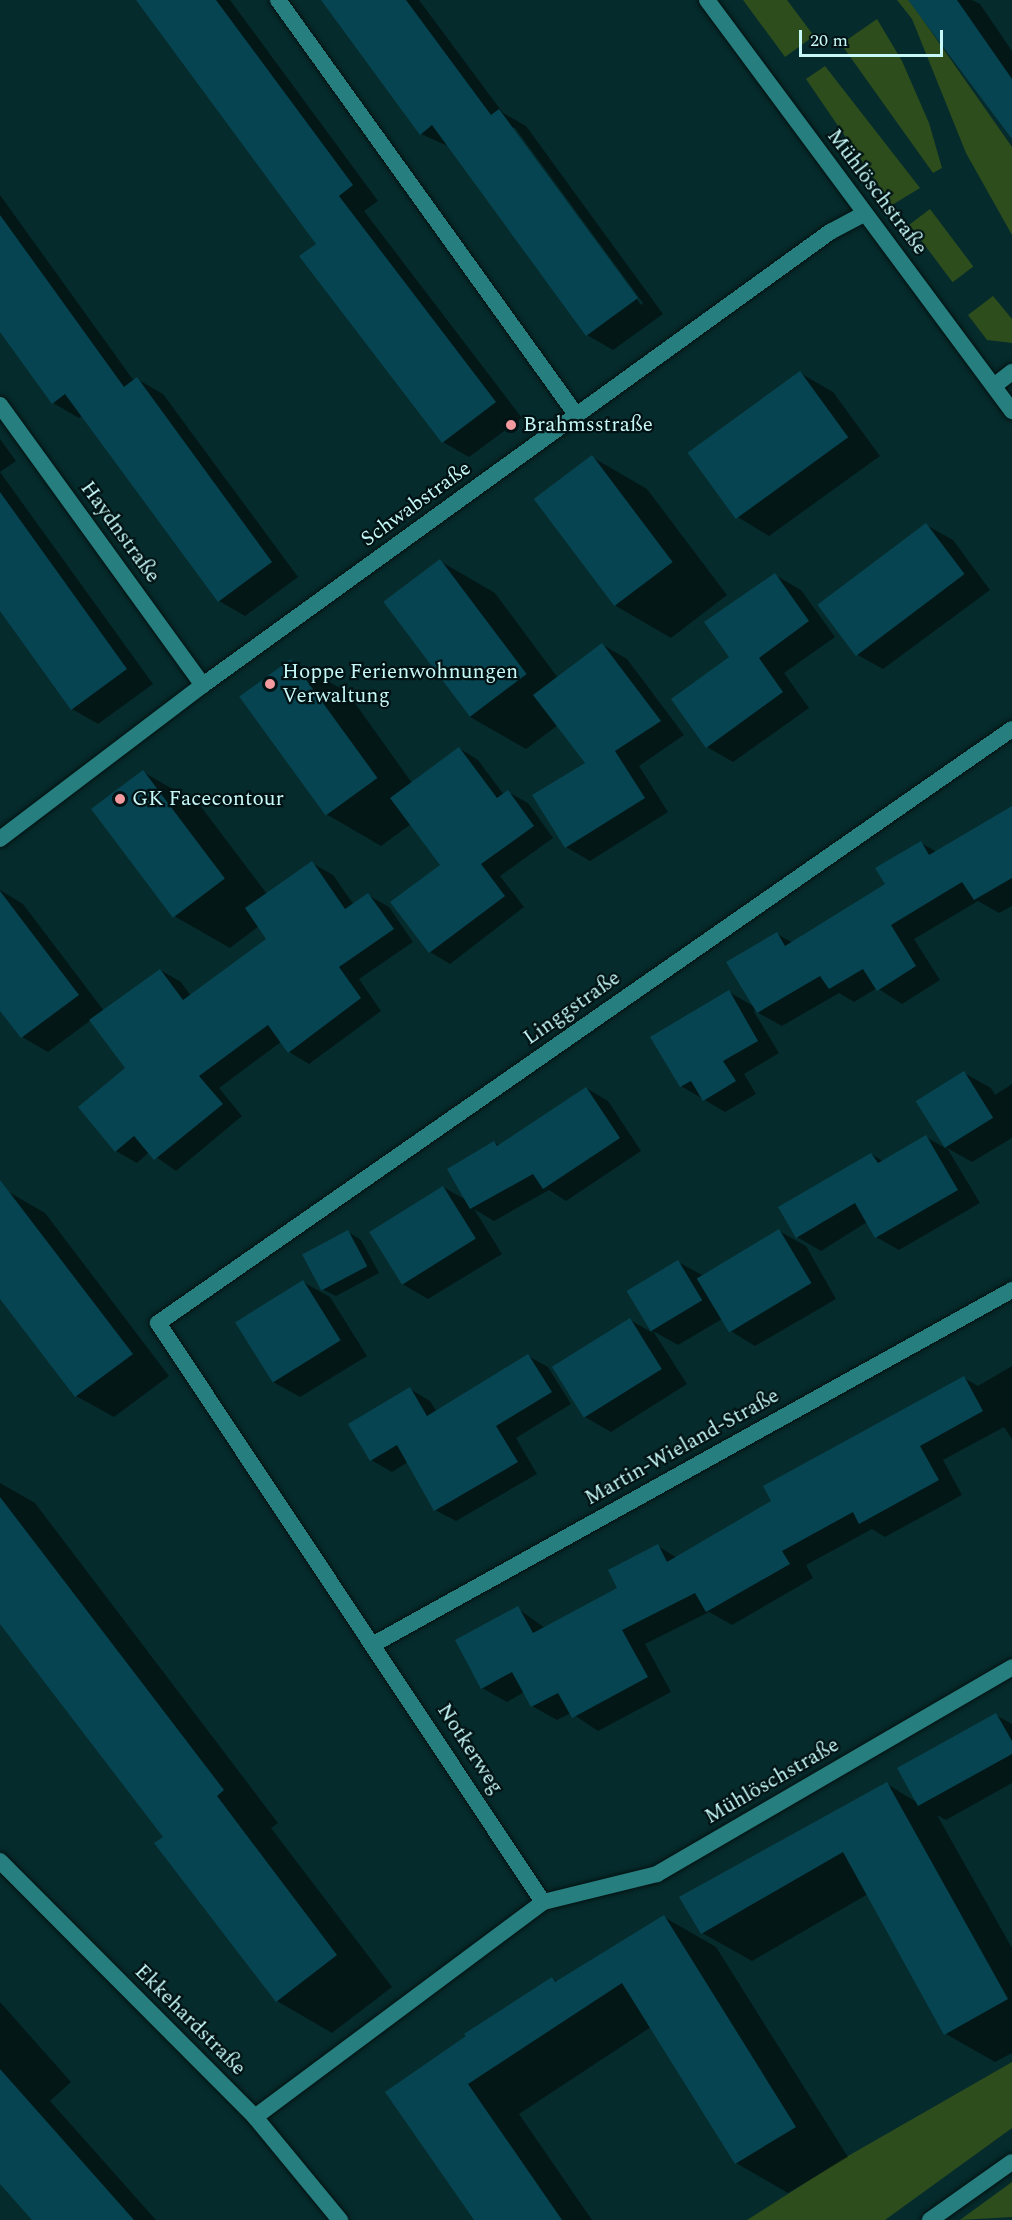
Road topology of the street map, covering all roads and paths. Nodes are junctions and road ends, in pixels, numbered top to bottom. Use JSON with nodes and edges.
{"nodes":[{"id":1,"x":278,"y":0,"type":"edge"},
{"id":2,"x":707,"y":0,"type":"edge"},
{"id":3,"x":864,"y":214,"type":"junction"},
{"id":4,"x":1012,"y":372,"type":"edge"},
{"id":5,"x":994,"y":386,"type":"junction"},
{"id":6,"x":0,"y":405,"type":"edge"},
{"id":7,"x":1012,"y":411,"type":"edge"},
{"id":8,"x":576,"y":416,"type":"junction"},
{"id":9,"x":203,"y":685,"type":"junction"},
{"id":10,"x":1012,"y":729,"type":"edge"},
{"id":11,"x":0,"y":839,"type":"edge"},
{"id":12,"x":1012,"y":1290,"type":"edge"},
{"id":13,"x":158,"y":1323,"type":"joint"},
{"id":14,"x":374,"y":1644,"type":"junction"},
{"id":15,"x":1012,"y":1667,"type":"edge"},
{"id":16,"x":0,"y":1861,"type":"edge"},
{"id":17,"x":543,"y":1902,"type":"junction"},
{"id":18,"x":255,"y":2117,"type":"junction"},
{"id":19,"x":1012,"y":2162,"type":"edge"},
{"id":20,"x":340,"y":2220,"type":"edge"},
{"id":21,"x":930,"y":2220,"type":"edge"}],
"edges":[{"from":1,"to":8,"type":"street"},
{"from":2,"to":3,"type":"street","name":"Mühlöschstraße"},
{"from":3,"to":5,"type":"street","name":"Mühlöschstraße"},
{"from":3,"to":8,"type":"street","name":"Schwabstraße"},
{"from":4,"to":5,"type":"street"},
{"from":5,"to":7,"type":"street","name":"Mühlöschstraße"},
{"from":6,"to":9,"type":"street","name":"Haydnstraße"},
{"from":8,"to":9,"type":"street","name":"Schwabstraße"},
{"from":9,"to":11,"type":"street","name":"Schwabstraße"},
{"from":10,"to":13,"type":"street","name":"Linggstraße"},
{"from":12,"to":14,"type":"street","name":"Martin-Wieland-Straße"},
{"from":13,"to":14,"type":"street","name":"Notkerweg"},
{"from":14,"to":17,"type":"street","name":"Notkerweg"},
{"from":15,"to":17,"type":"street","name":"Mühlöschstraße"},
{"from":16,"to":18,"type":"street","name":"Ekkehardstraße"},
{"from":17,"to":18,"type":"street"},
{"from":18,"to":20,"type":"street","name":"Ekkehardstraße"},
{"from":19,"to":21,"type":"street"}]}
